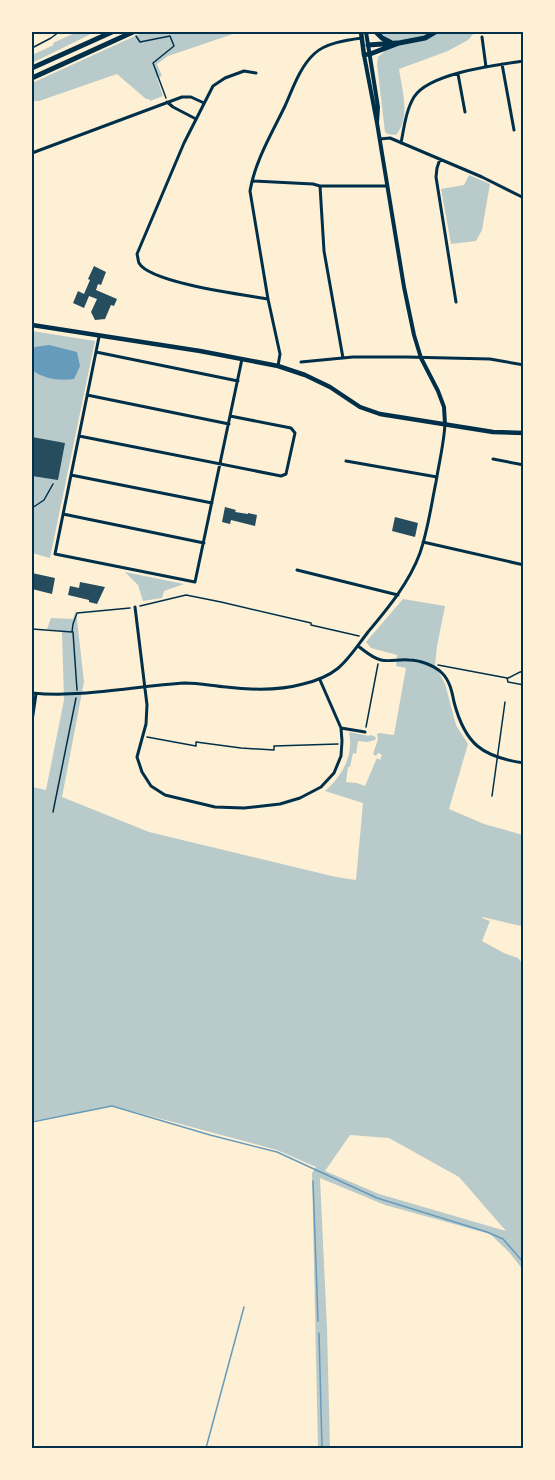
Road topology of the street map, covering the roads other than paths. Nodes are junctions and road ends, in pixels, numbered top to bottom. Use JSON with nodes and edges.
{"nodes":[{"id":1,"x":59,"y":32,"type":"edge"},
{"id":2,"x":112,"y":32,"type":"edge"},
{"id":3,"x":366,"y":32,"type":"edge"},
{"id":4,"x":376,"y":32,"type":"edge"},
{"id":5,"x":435,"y":32,"type":"edge"},
{"id":6,"x":134,"y":33,"type":"edge"},
{"id":7,"x":361,"y":35,"type":"edge"},
{"id":8,"x":482,"y":37,"type":"dead end"},
{"id":9,"x":391,"y":42,"type":"junction"},
{"id":10,"x":399,"y":44,"type":"junction"},
{"id":11,"x":366,"y":45,"type":"junction"},
{"id":12,"x":32,"y":48,"type":"edge"},
{"id":13,"x":367,"y":54,"type":"junction"},
{"id":14,"x":524,"y":61,"type":"edge"},
{"id":15,"x":502,"y":64,"type":"junction"},
{"id":16,"x":486,"y":67,"type":"junction"},
{"id":17,"x":32,"y":68,"type":"edge"},
{"id":18,"x":256,"y":73,"type":"dead end"},
{"id":19,"x":458,"y":74,"type":"junction"},
{"id":20,"x":32,"y":78,"type":"edge"},
{"id":21,"x":167,"y":102,"type":"junction"},
{"id":22,"x":204,"y":103,"type":"junction"},
{"id":23,"x":465,"y":112,"type":"dead end"},
{"id":24,"x":196,"y":119,"type":"junction"},
{"id":25,"x":377,"y":123,"type":"junction"},
{"id":26,"x":514,"y":130,"type":"dead end"},
{"id":27,"x":380,"y":139,"type":"junction"},
{"id":28,"x":400,"y":143,"type":"junction"},
{"id":29,"x":32,"y":153,"type":"edge"},
{"id":30,"x":440,"y":159,"type":"junction"},
{"id":31,"x":252,"y":181,"type":"junction"},
{"id":32,"x":320,"y":186,"type":"junction"},
{"id":33,"x":387,"y":186,"type":"junction"},
{"id":34,"x":524,"y":198,"type":"edge"},
{"id":35,"x":268,"y":299,"type":"junction"},
{"id":36,"x":456,"y":302,"type":"dead end"},
{"id":37,"x":32,"y":325,"type":"edge"},
{"id":38,"x":99,"y":336,"type":"junction"},
{"id":39,"x":96,"y":352,"type":"junction"},
{"id":40,"x":343,"y":358,"type":"junction"},
{"id":41,"x":422,"y":358,"type":"junction"},
{"id":42,"x":242,"y":359,"type":"junction"},
{"id":43,"x":301,"y":362,"type":"dead end"},
{"id":44,"x":307,"y":362,"type":"junction"},
{"id":45,"x":524,"y":365,"type":"edge"},
{"id":46,"x":278,"y":366,"type":"junction"},
{"id":47,"x":307,"y":368,"type":"dead end"},
{"id":48,"x":238,"y":381,"type":"junction"},
{"id":49,"x":87,"y":395,"type":"junction"},
{"id":50,"x":230,"y":416,"type":"junction"},
{"id":51,"x":229,"y":424,"type":"junction"},
{"id":52,"x":445,"y":424,"type":"junction"},
{"id":53,"x":524,"y":433,"type":"edge"},
{"id":54,"x":79,"y":436,"type":"junction"},
{"id":55,"x":493,"y":459,"type":"dead end"},
{"id":56,"x":345,"y":461,"type":"dead end"},
{"id":57,"x":220,"y":463,"type":"junction"},
{"id":58,"x":524,"y":465,"type":"edge"},
{"id":59,"x":71,"y":475,"type":"junction"},
{"id":60,"x":436,"y":477,"type":"junction"},
{"id":61,"x":212,"y":503,"type":"junction"},
{"id":62,"x":63,"y":514,"type":"junction"},
{"id":63,"x":423,"y":542,"type":"junction"},
{"id":64,"x":204,"y":543,"type":"junction"},
{"id":65,"x":524,"y":565,"type":"edge"},
{"id":66,"x":297,"y":570,"type":"dead end"},
{"id":67,"x":398,"y":595,"type":"junction"},
{"id":68,"x":135,"y":607,"type":"road end"},
{"id":69,"x":358,"y":646,"type":"junction"},
{"id":70,"x":320,"y":680,"type":"junction"},
{"id":71,"x":146,"y":686,"type":"junction"},
{"id":72,"x":34,"y":694,"type":"edge"},
{"id":73,"x":505,"y":702,"type":"dead end"},
{"id":74,"x":32,"y":722,"type":"edge"},
{"id":75,"x":341,"y":728,"type":"junction"},
{"id":76,"x":365,"y":732,"type":"road end"},
{"id":77,"x":497,"y":758,"type":"junction"},
{"id":78,"x":524,"y":763,"type":"edge"},
{"id":79,"x":492,"y":796,"type":"dead end"}],
"edges":[{"from":1,"to":12,"type":"lane"},
{"from":2,"to":17,"type":"highway"},
{"from":3,"to":11,"type":"street"},
{"from":4,"to":9,"type":"highway"},
{"from":5,"to":10,"type":"highway"},
{"from":6,"to":20,"type":"highway"},
{"from":7,"to":11,"type":"main road"},
{"from":7,"to":31,"type":"street"},
{"from":8,"to":16,"type":"street"},
{"from":9,"to":10,"type":"highway"},
{"from":9,"to":11,"type":"highway"},
{"from":10,"to":13,"type":"highway"},
{"from":11,"to":13,"type":"main road"},
{"from":13,"to":25,"type":"street"},
{"from":13,"to":25,"type":"street"},
{"from":14,"to":15,"type":"street"},
{"from":15,"to":16,"type":"street"},
{"from":15,"to":26,"type":"street"},
{"from":16,"to":19,"type":"street"},
{"from":18,"to":22,"type":"street"},
{"from":19,"to":23,"type":"street"},
{"from":19,"to":28,"type":"street"},
{"from":21,"to":22,"type":"street"},
{"from":21,"to":24,"type":"street"},
{"from":21,"to":29,"type":"street"},
{"from":22,"to":24,"type":"street"},
{"from":24,"to":35,"type":"street"},
{"from":25,"to":27,"type":"street"},
{"from":27,"to":28,"type":"street"},
{"from":27,"to":33,"type":"street"},
{"from":28,"to":30,"type":"street"},
{"from":30,"to":34,"type":"street"},
{"from":30,"to":36,"type":"street"},
{"from":31,"to":32,"type":"street"},
{"from":31,"to":35,"type":"street"},
{"from":32,"to":33,"type":"street"},
{"from":32,"to":40,"type":"street"},
{"from":33,"to":41,"type":"street"},
{"from":35,"to":46,"type":"street"},
{"from":37,"to":38,"type":"main road"},
{"from":38,"to":39,"type":"street"},
{"from":38,"to":42,"type":"main road"},
{"from":39,"to":48,"type":"street"},
{"from":39,"to":49,"type":"street"},
{"from":40,"to":41,"type":"street"},
{"from":40,"to":44,"type":"street"},
{"from":41,"to":45,"type":"street"},
{"from":41,"to":52,"type":"street"},
{"from":42,"to":46,"type":"main road"},
{"from":42,"to":48,"type":"street"},
{"from":43,"to":44,"type":"street"},
{"from":44,"to":47,"type":"street"},
{"from":46,"to":52,"type":"main road"},
{"from":48,"to":50,"type":"street"},
{"from":49,"to":51,"type":"street"},
{"from":49,"to":54,"type":"street"},
{"from":50,"to":51,"type":"street"},
{"from":50,"to":57,"type":"street"},
{"from":51,"to":57,"type":"street"},
{"from":52,"to":53,"type":"main road"},
{"from":52,"to":60,"type":"street"},
{"from":54,"to":57,"type":"street"},
{"from":54,"to":59,"type":"street"},
{"from":55,"to":58,"type":"street"},
{"from":56,"to":60,"type":"street"},
{"from":57,"to":61,"type":"street"},
{"from":59,"to":61,"type":"street"},
{"from":59,"to":62,"type":"street"},
{"from":60,"to":63,"type":"street"},
{"from":61,"to":64,"type":"street"},
{"from":62,"to":64,"type":"street"},
{"from":62,"to":64,"type":"street"},
{"from":63,"to":65,"type":"street"},
{"from":63,"to":67,"type":"street"},
{"from":66,"to":67,"type":"street"},
{"from":67,"to":69,"type":"street"},
{"from":68,"to":71,"type":"street"},
{"from":69,"to":70,"type":"street"},
{"from":69,"to":77,"type":"street"},
{"from":70,"to":71,"type":"street"},
{"from":70,"to":75,"type":"street"},
{"from":71,"to":72,"type":"street"},
{"from":71,"to":75,"type":"street"},
{"from":72,"to":74,"type":"street"},
{"from":73,"to":77,"type":"lane"},
{"from":75,"to":76,"type":"street"},
{"from":77,"to":78,"type":"street"},
{"from":77,"to":79,"type":"lane"}]}
